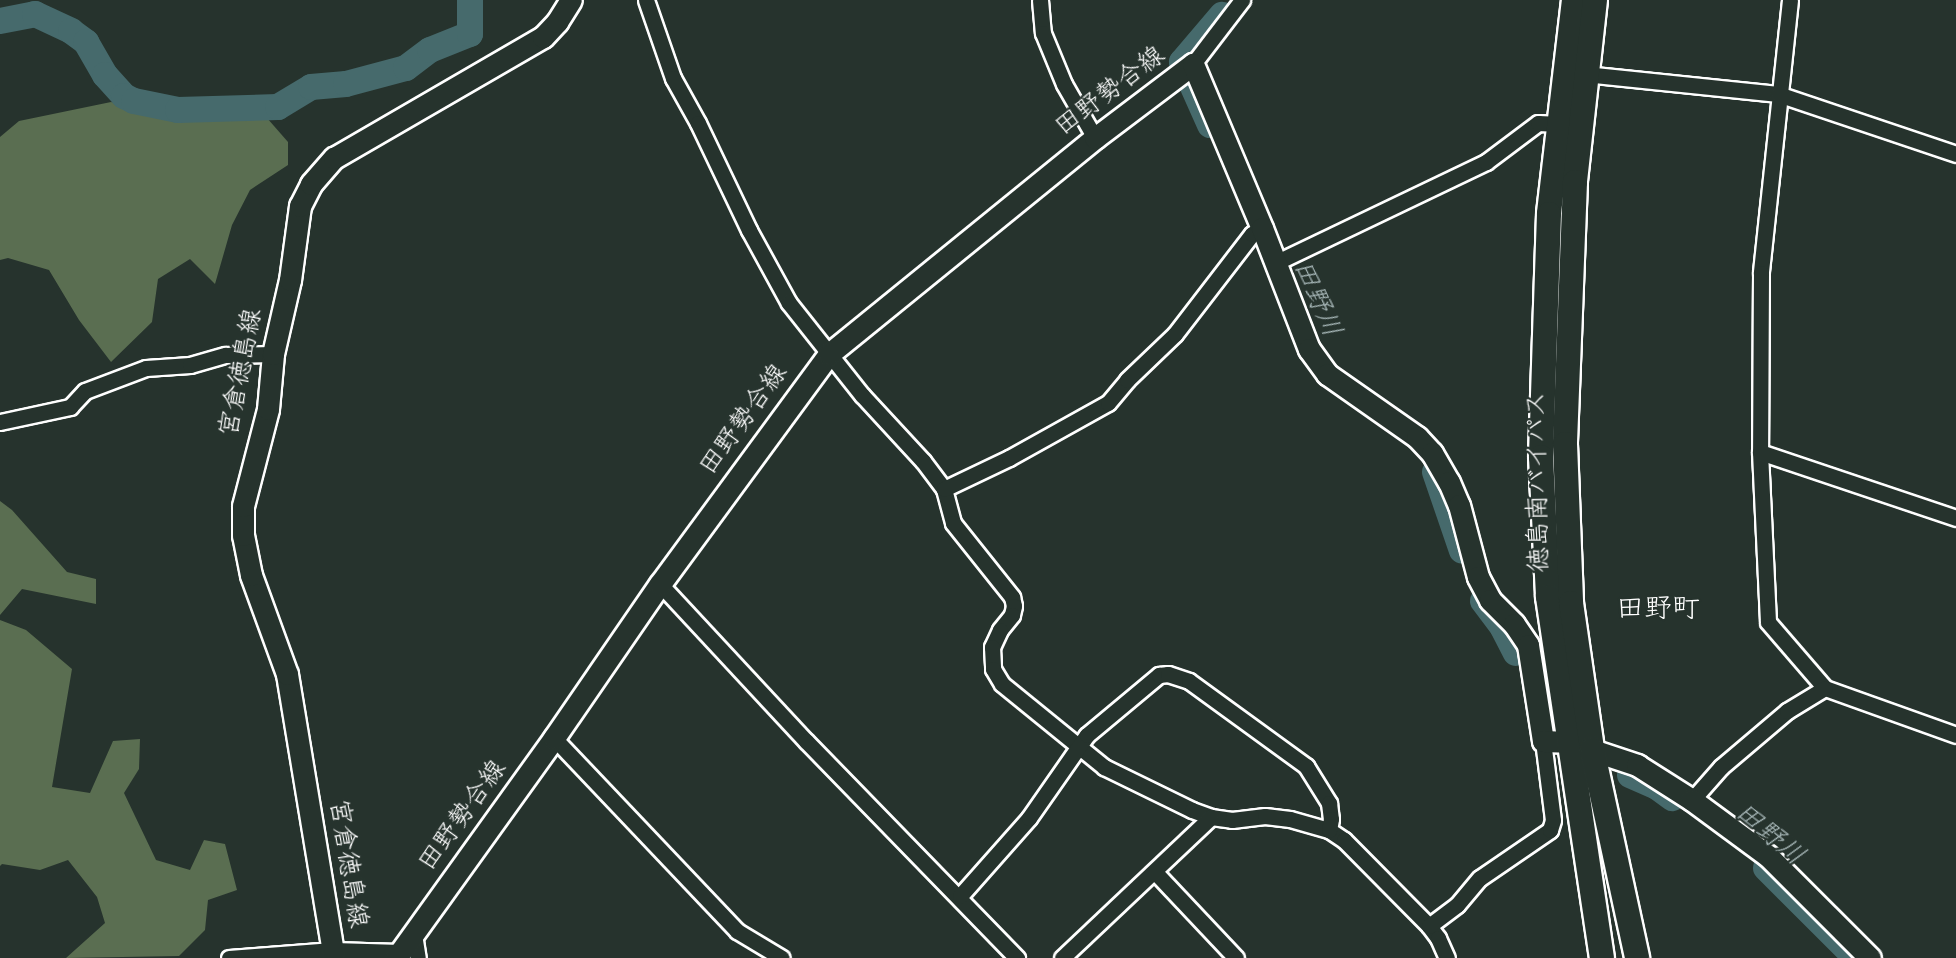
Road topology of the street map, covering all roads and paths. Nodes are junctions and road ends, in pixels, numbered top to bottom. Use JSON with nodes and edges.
{"nodes":[{"id":1,"x":571,"y":0,"type":"edge"},
{"id":2,"x":646,"y":0,"type":"edge"},
{"id":3,"x":1040,"y":0,"type":"edge"},
{"id":4,"x":1242,"y":0,"type":"edge"},
{"id":5,"x":1574,"y":0,"type":"edge"},
{"id":6,"x":1595,"y":0,"type":"edge"},
{"id":7,"x":1790,"y":0,"type":"edge"},
{"id":8,"x":1193,"y":64,"type":"junction"},
{"id":9,"x":1585,"y":74,"type":"junction"},
{"id":10,"x":1778,"y":94,"type":"junction"},
{"id":11,"x":1560,"y":124,"type":"junction"},
{"id":12,"x":1095,"y":138,"type":"junction"},
{"id":13,"x":1956,"y":154,"type":"edge"},
{"id":14,"x":1258,"y":230,"type":"junction"},
{"id":15,"x":1275,"y":263,"type":"junction"},
{"id":16,"x":273,"y":354,"type":"junction"},
{"id":17,"x":829,"y":354,"type":"junction"},
{"id":18,"x":0,"y":422,"type":"edge"},
{"id":19,"x":1760,"y":452,"type":"junction"},
{"id":20,"x":944,"y":489,"type":"junction"},
{"id":21,"x":1956,"y":518,"type":"edge"},
{"id":22,"x":660,"y":584,"type":"junction"},
{"id":23,"x":1825,"y":688,"type":"junction"},
{"id":24,"x":1956,"y":735,"type":"edge"},
{"id":25,"x":554,"y":738,"type":"junction"},
{"id":26,"x":1543,"y":741,"type":"junction"},
{"id":27,"x":1568,"y":742,"type":"junction"},
{"id":28,"x":1078,"y":747,"type":"junction"},
{"id":29,"x":1592,"y":749,"type":"junction"},
{"id":30,"x":1692,"y":800,"type":"junction"},
{"id":31,"x":1211,"y":817,"type":"junction"},
{"id":32,"x":1329,"y":830,"type":"junction"},
{"id":33,"x":1155,"y":872,"type":"junction"},
{"id":34,"x":960,"y":896,"type":"junction"},
{"id":35,"x":1429,"y":927,"type":"junction"},
{"id":36,"x":334,"y":954,"type":"edge"},
{"id":37,"x":405,"y":956,"type":"edge"},
{"id":38,"x":229,"y":958,"type":"edge"},
{"id":39,"x":782,"y":958,"type":"edge"},
{"id":40,"x":1017,"y":958,"type":"edge"},
{"id":41,"x":1062,"y":958,"type":"edge"},
{"id":42,"x":1236,"y":958,"type":"edge"},
{"id":43,"x":1447,"y":958,"type":"edge"},
{"id":44,"x":1602,"y":958,"type":"edge"},
{"id":45,"x":1637,"y":958,"type":"edge"},
{"id":46,"x":1870,"y":958,"type":"edge"}],
"edges":[{"from":1,"to":16,"type":"main road","name":"宮倉徳島線"},
{"from":2,"to":17,"type":"street"},
{"from":3,"to":12,"type":"street"},
{"from":4,"to":8,"type":"street"},
{"from":5,"to":11,"type":"highway","name":"徳島南バイパス"},
{"from":6,"to":9,"type":"highway","name":"徳島南バイパス"},
{"from":7,"to":10,"type":"street"},
{"from":8,"to":12,"type":"main road","name":"田野勢合線"},
{"from":8,"to":14,"type":"main road","name":"田野勢合線"},
{"from":9,"to":10,"type":"street"},
{"from":9,"to":29,"type":"highway","name":"徳島南バイパス"},
{"from":10,"to":13,"type":"street"},
{"from":10,"to":19,"type":"street"},
{"from":11,"to":15,"type":"street"},
{"from":11,"to":27,"type":"highway","name":"徳島南バイパス"},
{"from":12,"to":17,"type":"main road","name":"田野勢合線"},
{"from":14,"to":15,"type":"main road","name":"田野勢合線"},
{"from":14,"to":20,"type":"street"},
{"from":15,"to":26,"type":"main road","name":"田野勢合線"},
{"from":16,"to":18,"type":"street"},
{"from":16,"to":36,"type":"main road","name":"宮倉徳島線"},
{"from":17,"to":20,"type":"street"},
{"from":17,"to":22,"type":"main road","name":"田野勢合線"},
{"from":19,"to":21,"type":"street"},
{"from":19,"to":23,"type":"street"},
{"from":20,"to":28,"type":"street"},
{"from":22,"to":25,"type":"main road","name":"田野勢合線"},
{"from":22,"to":34,"type":"street"},
{"from":23,"to":24,"type":"street"},
{"from":23,"to":30,"type":"street"},
{"from":25,"to":37,"type":"main road","name":"田野勢合線"},
{"from":25,"to":39,"type":"street"},
{"from":26,"to":27,"type":"main road"},
{"from":26,"to":35,"type":"street"},
{"from":27,"to":29,"type":"main road"},
{"from":27,"to":44,"type":"highway","name":"徳島南バイパス"},
{"from":28,"to":31,"type":"street"},
{"from":28,"to":32,"type":"street"},
{"from":28,"to":34,"type":"street"},
{"from":29,"to":30,"type":"main road"},
{"from":29,"to":45,"type":"highway","name":"徳島南バイパス"},
{"from":30,"to":46,"type":"main road"},
{"from":31,"to":32,"type":"street"},
{"from":31,"to":33,"type":"street"},
{"from":32,"to":35,"type":"street"},
{"from":33,"to":41,"type":"street"},
{"from":33,"to":42,"type":"street"},
{"from":34,"to":40,"type":"street"},
{"from":35,"to":43,"type":"street"},
{"from":36,"to":37,"type":"street"},
{"from":36,"to":38,"type":"street"}]}
